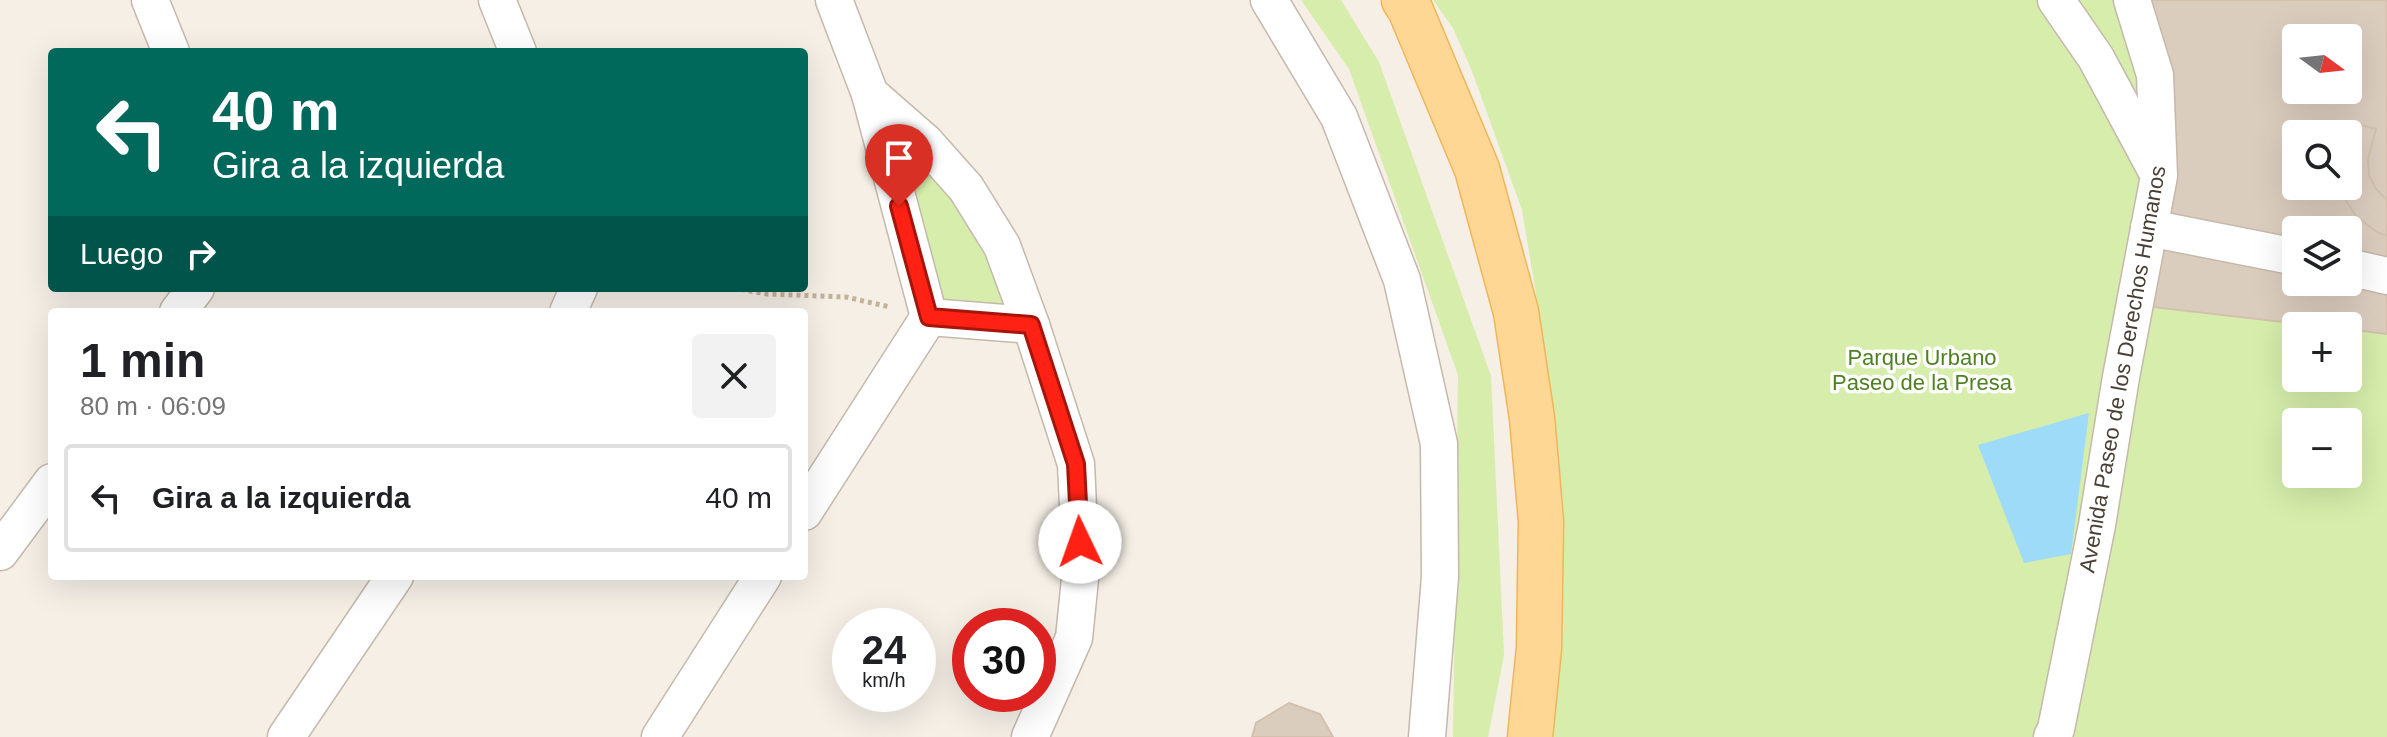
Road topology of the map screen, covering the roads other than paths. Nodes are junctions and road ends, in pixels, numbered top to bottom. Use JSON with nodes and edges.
{"nodes":[{"id":1,"x":150,"y":0,"type":"edge"},
{"id":2,"x":497,"y":0,"type":"edge"},
{"id":3,"x":834,"y":0,"type":"edge"},
{"id":4,"x":1269,"y":0,"type":"edge"},
{"id":5,"x":1404,"y":0,"type":"edge"},
{"id":6,"x":2056,"y":0,"type":"edge"},
{"id":7,"x":2132,"y":0,"type":"edge"},
{"id":8,"x":169,"y":48,"type":"edge"},
{"id":9,"x":516,"y":48,"type":"edge"},
{"id":10,"x":870,"y":94,"type":"junction"},
{"id":11,"x":2159,"y":176,"type":"junction"},
{"id":12,"x":2149,"y":228,"type":"junction"},
{"id":13,"x":2282,"y":254,"type":"edge"},
{"id":14,"x":2362,"y":270,"type":"edge"},
{"id":15,"x":2387,"y":276,"type":"edge"},
{"id":16,"x":929,"y":317,"type":"junction"},
{"id":17,"x":1031,"y":325,"type":"junction"},
{"id":18,"x":48,"y":487,"type":"edge"},
{"id":19,"x":808,"y":506,"type":"edge"},
{"id":20,"x":0,"y":552,"type":"edge"},
{"id":21,"x":392,"y":580,"type":"edge"},
{"id":22,"x":760,"y":580,"type":"edge"},
{"id":23,"x":1539,"y":648,"type":"junction"},
{"id":24,"x":286,"y":737,"type":"edge"},
{"id":25,"x":660,"y":737,"type":"edge"},
{"id":26,"x":1030,"y":737,"type":"edge"},
{"id":27,"x":1427,"y":737,"type":"edge"},
{"id":28,"x":1505,"y":737,"type":"edge"},
{"id":29,"x":1530,"y":737,"type":"edge"},
{"id":30,"x":2052,"y":737,"type":"edge"}],
"edges":[{"from":1,"to":8,"type":"street"},
{"from":2,"to":9,"type":"street"},
{"from":3,"to":10,"type":"street"},
{"from":4,"to":27,"type":"street"},
{"from":5,"to":23,"type":"main road"},
{"from":6,"to":11,"type":"street"},
{"from":7,"to":11,"type":"street","name":"Avenida Paseo de los Derechos Humanos"},
{"from":10,"to":16,"type":"street"},
{"from":10,"to":17,"type":"street"},
{"from":11,"to":12,"type":"street","name":"Avenida Paseo de los Derechos Humanos"},
{"from":12,"to":13,"type":"street"},
{"from":12,"to":30,"type":"street","name":"Avenida Paseo de los Derechos Humanos"},
{"from":14,"to":15,"type":"street"},
{"from":16,"to":17,"type":"street"},
{"from":16,"to":19,"type":"street"},
{"from":17,"to":26,"type":"street"},
{"from":18,"to":20,"type":"street"},
{"from":21,"to":24,"type":"street"},
{"from":22,"to":25,"type":"street"},
{"from":23,"to":28,"type":"main road"},
{"from":23,"to":29,"type":"main road"}]}
